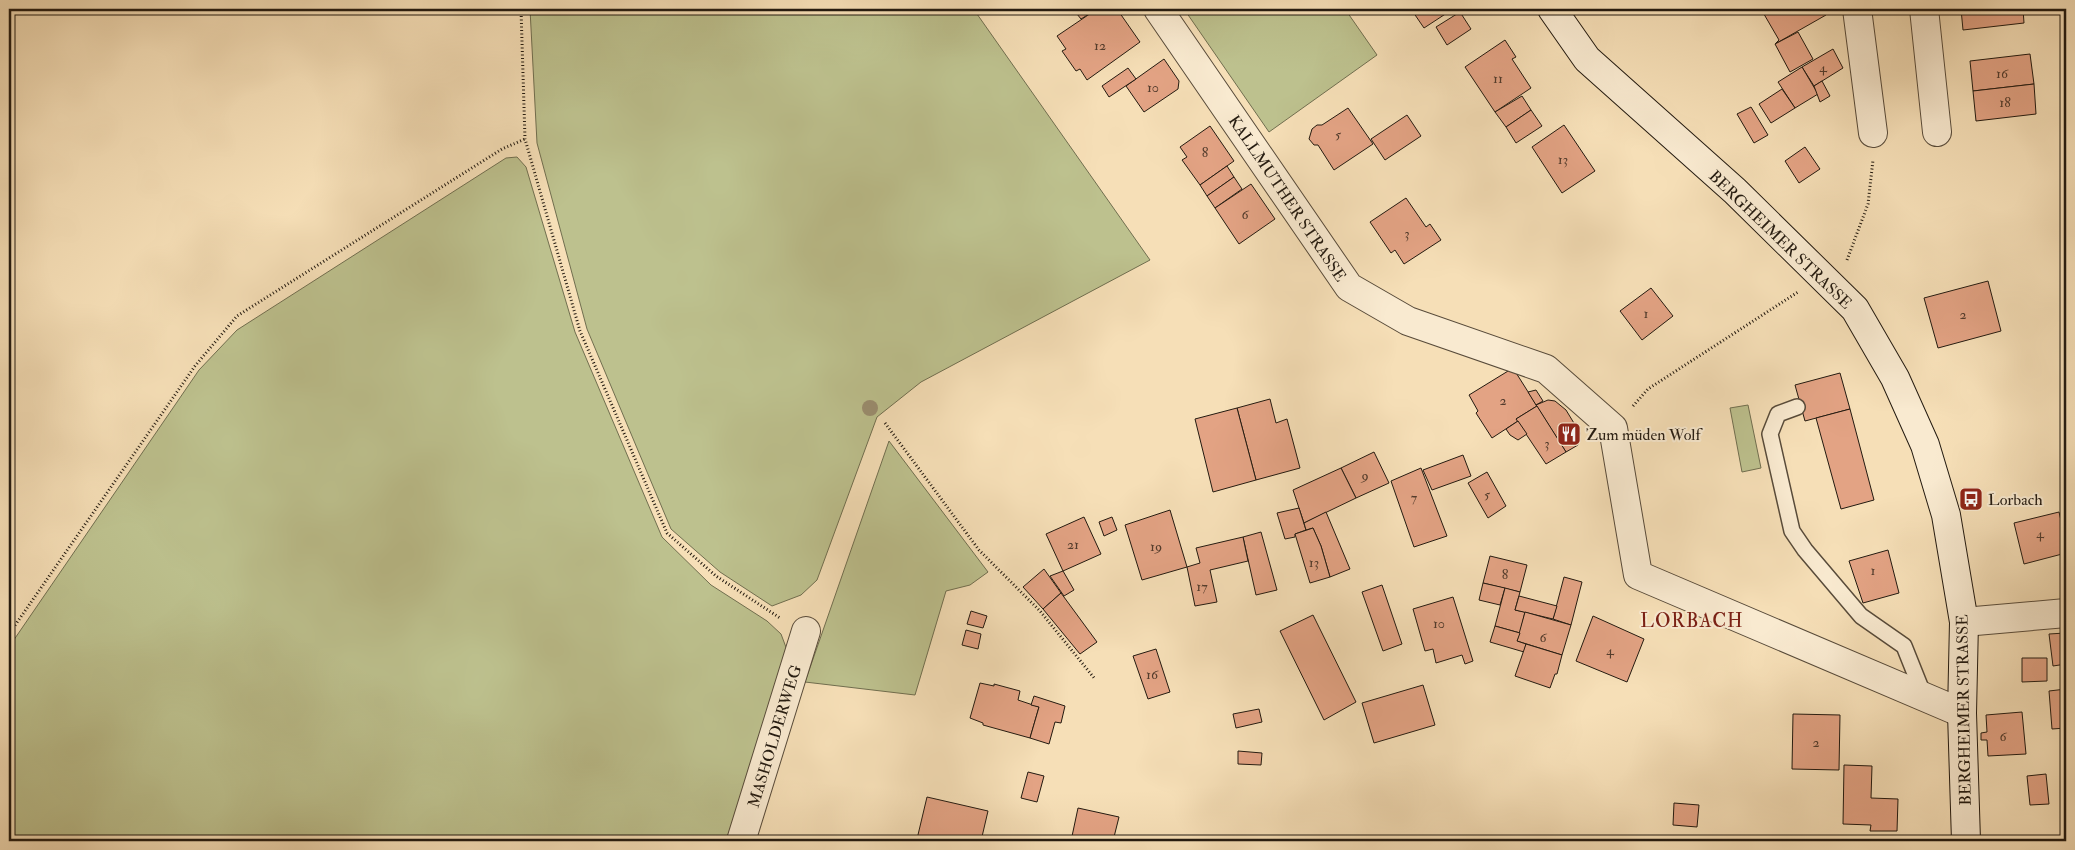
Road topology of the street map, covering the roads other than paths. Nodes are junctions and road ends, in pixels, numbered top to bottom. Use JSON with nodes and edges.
{"nodes":[{"id":1,"x":1158,"y":9,"type":"edge"},
{"id":2,"x":1552,"y":9,"type":"edge"},
{"id":3,"x":1857,"y":9,"type":"edge"},
{"id":4,"x":1924,"y":9,"type":"edge"},
{"id":5,"x":1937,"y":132,"type":"dead end"},
{"id":6,"x":1873,"y":133,"type":"road end"},
{"id":7,"x":1797,"y":408,"type":"dead end"},
{"id":8,"x":2066,"y":613,"type":"edge"},
{"id":9,"x":1964,"y":622,"type":"junction"},
{"id":10,"x":806,"y":631,"type":"road end"},
{"id":11,"x":1924,"y":697,"type":"junction"},
{"id":12,"x":1962,"y":714,"type":"junction"},
{"id":13,"x":741,"y":841,"type":"edge"},
{"id":14,"x":1966,"y":841,"type":"edge"}],
"edges":[{"from":1,"to":11,"type":"street","name":"KALLMUTHER STRASSE"},
{"from":2,"to":9,"type":"street","name":"BERGHEIMER STRASSE"},
{"from":3,"to":6,"type":"street"},
{"from":4,"to":5,"type":"street"},
{"from":7,"to":11,"type":"lane"},
{"from":8,"to":9,"type":"street"},
{"from":9,"to":12,"type":"street","name":"BERGHEIMER STRASSE"},
{"from":10,"to":13,"type":"street","name":"MASHOLDERWEG"},
{"from":11,"to":12,"type":"street"},
{"from":12,"to":14,"type":"street","name":"BERGHEIMER STRASSE"}]}
